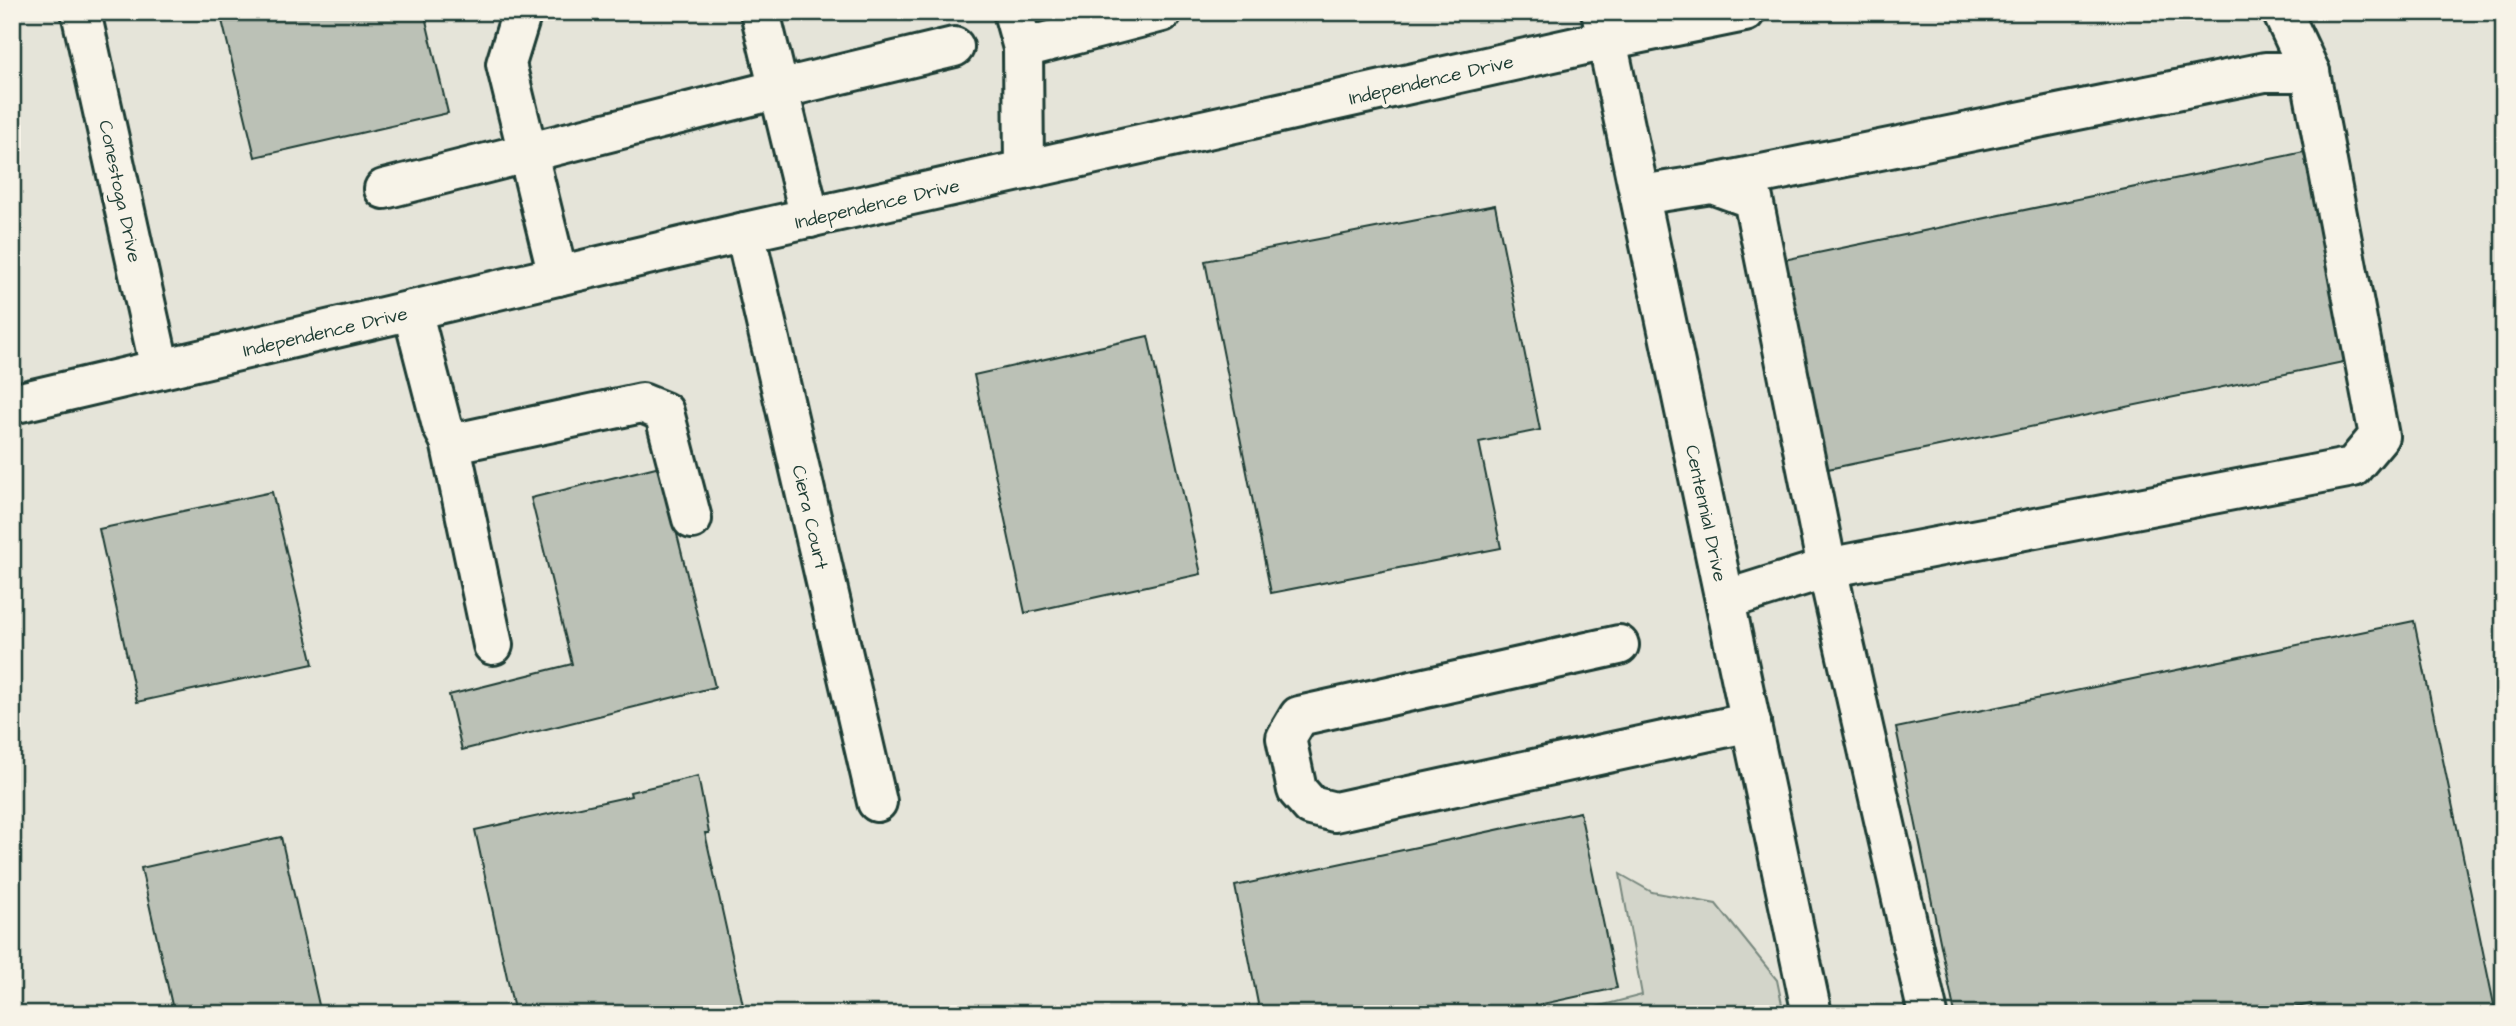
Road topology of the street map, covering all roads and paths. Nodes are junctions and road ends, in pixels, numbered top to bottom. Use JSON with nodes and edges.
{"nodes":[{"id":1,"x":81,"y":12,"type":"edge"},
{"id":2,"x":522,"y":12,"type":"edge"},
{"id":3,"x":760,"y":12,"type":"edge"},
{"id":4,"x":1013,"y":12,"type":"edge"},
{"id":5,"x":1161,"y":12,"type":"edge"},
{"id":6,"x":1745,"y":12,"type":"edge"},
{"id":7,"x":2282,"y":12,"type":"edge"},
{"id":8,"x":1604,"y":26,"type":"edge"},
{"id":9,"x":954,"y":47,"type":"dead end"},
{"id":10,"x":1023,"y":48,"type":"junction"},
{"id":11,"x":2310,"y":72,"type":"junction"},
{"id":12,"x":779,"y":89,"type":"junction"},
{"id":13,"x":529,"y":152,"type":"junction"},
{"id":14,"x":1024,"y":170,"type":"junction"},
{"id":15,"x":1712,"y":184,"type":"junction"},
{"id":16,"x":384,"y":189,"type":"dead end"},
{"id":17,"x":1640,"y":195,"type":"junction"},
{"id":18,"x":810,"y":218,"type":"junction"},
{"id":19,"x":745,"y":232,"type":"junction"},
{"id":20,"x":558,"y":276,"type":"junction"},
{"id":21,"x":412,"y":310,"type":"junction"},
{"id":22,"x":160,"y":369,"type":"junction"},
{"id":23,"x":12,"y":404,"type":"edge"},
{"id":24,"x":450,"y":441,"type":"junction"},
{"id":25,"x":692,"y":519,"type":"dead end"},
{"id":26,"x":1827,"y":568,"type":"junction"},
{"id":27,"x":1725,"y":600,"type":"junction"},
{"id":28,"x":494,"y":645,"type":"dead end"},
{"id":29,"x":1619,"y":645,"type":"dead end"},
{"id":30,"x":1751,"y":722,"type":"junction"},
{"id":31,"x":877,"y":802,"type":"dead end"},
{"id":32,"x":1812,"y":1014,"type":"edge"},
{"id":33,"x":1928,"y":1014,"type":"edge"}],
"edges":[{"from":1,"to":22,"type":"street","name":"Conestoga Drive"},
{"from":2,"to":13,"type":"street"},
{"from":3,"to":12,"type":"street"},
{"from":4,"to":10,"type":"street"},
{"from":5,"to":10,"type":"street"},
{"from":6,"to":8,"type":"street","name":"Independence Drive"},
{"from":7,"to":11,"type":"street"},
{"from":8,"to":14,"type":"street","name":"Independence Drive"},
{"from":8,"to":17,"type":"street","name":"Centennial Drive"},
{"from":9,"to":12,"type":"street"},
{"from":10,"to":14,"type":"street"},
{"from":11,"to":15,"type":"street"},
{"from":11,"to":26,"type":"street"},
{"from":12,"to":13,"type":"street"},
{"from":12,"to":18,"type":"street"},
{"from":13,"to":16,"type":"street"},
{"from":13,"to":20,"type":"street"},
{"from":14,"to":18,"type":"street","name":"Independence Drive"},
{"from":15,"to":17,"type":"street"},
{"from":15,"to":26,"type":"street"},
{"from":17,"to":27,"type":"street","name":"Centennial Drive"},
{"from":18,"to":19,"type":"street","name":"Independence Drive"},
{"from":19,"to":20,"type":"street","name":"Independence Drive"},
{"from":19,"to":31,"type":"street","name":"Ciera Court"},
{"from":20,"to":21,"type":"street","name":"Independence Drive"},
{"from":21,"to":22,"type":"street","name":"Independence Drive"},
{"from":21,"to":24,"type":"street"},
{"from":22,"to":23,"type":"street","name":"Independence Drive"},
{"from":24,"to":25,"type":"street"},
{"from":24,"to":28,"type":"street"},
{"from":26,"to":27,"type":"street"},
{"from":26,"to":33,"type":"street"},
{"from":27,"to":30,"type":"street","name":"Centennial Drive"},
{"from":29,"to":30,"type":"street"},
{"from":30,"to":32,"type":"street","name":"Centennial Drive"}]}
